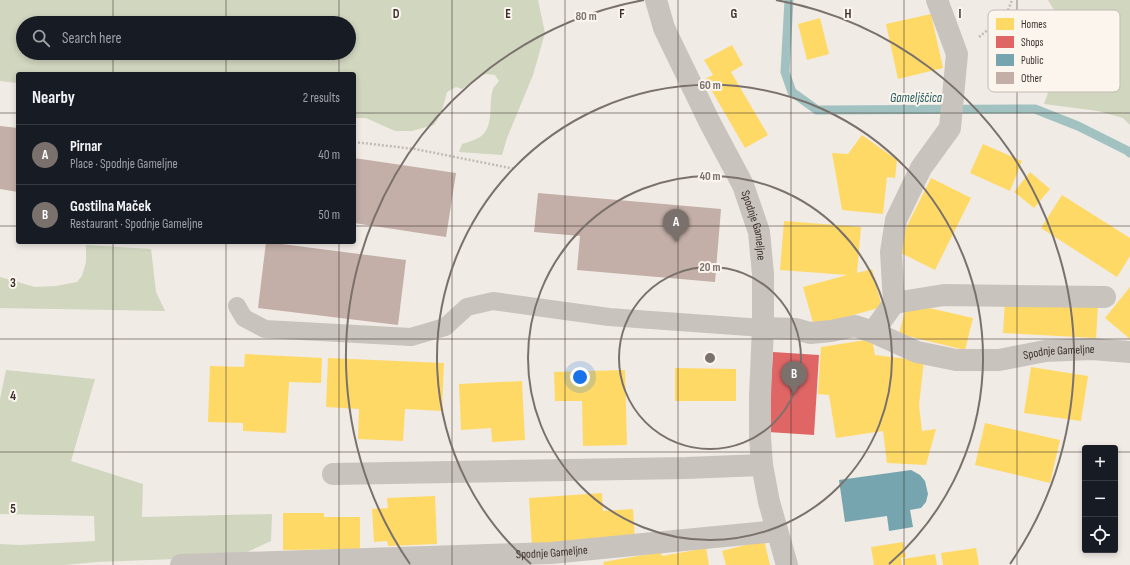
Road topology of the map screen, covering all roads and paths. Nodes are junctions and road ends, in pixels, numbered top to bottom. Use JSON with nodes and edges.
{"nodes":[{"id":1,"x":656,"y":0,"type":"edge"},
{"id":2,"x":937,"y":0,"type":"edge"},
{"id":3,"x":1012,"y":0,"type":"edge"},
{"id":4,"x":1008,"y":10,"type":"edge"},
{"id":5,"x":988,"y":29,"type":"edge"},
{"id":6,"x":957,"y":54,"type":"junction"},
{"id":7,"x":356,"y":142,"type":"edge"},
{"id":8,"x":515,"y":169,"type":"dead end"},
{"id":9,"x":1105,"y":296,"type":"dead end"},
{"id":10,"x":894,"y":303,"type":"junction"},
{"id":11,"x":237,"y":306,"type":"dead end"},
{"id":12,"x":763,"y":328,"type":"junction"},
{"id":13,"x":873,"y":332,"type":"junction"},
{"id":14,"x":1130,"y":352,"type":"edge"},
{"id":15,"x":762,"y":464,"type":"junction"},
{"id":16,"x":333,"y":474,"type":"dead end"},
{"id":17,"x":777,"y":530,"type":"junction"},
{"id":18,"x":181,"y":565,"type":"edge"},
{"id":19,"x":787,"y":565,"type":"edge"}],
"edges":[{"from":1,"to":12,"type":"street","name":"Spodnje Gameljne"},
{"from":2,"to":6,"type":"street"},
{"from":3,"to":4,"type":"path"},
{"from":5,"to":6,"type":"path"},
{"from":6,"to":10,"type":"street"},
{"from":7,"to":8,"type":"path"},
{"from":9,"to":10,"type":"street"},
{"from":10,"to":13,"type":"street"},
{"from":11,"to":12,"type":"lane"},
{"from":12,"to":13,"type":"street","name":"Spodnje Gameljne"},
{"from":12,"to":15,"type":"street","name":"Spodnje Gameljne"},
{"from":13,"to":14,"type":"street","name":"Spodnje Gameljne"},
{"from":15,"to":16,"type":"street"},
{"from":15,"to":17,"type":"street","name":"Spodnje Gameljne"},
{"from":17,"to":18,"type":"street","name":"Spodnje Gameljne"},
{"from":17,"to":19,"type":"street","name":"Spodnje Gameljne"}]}
